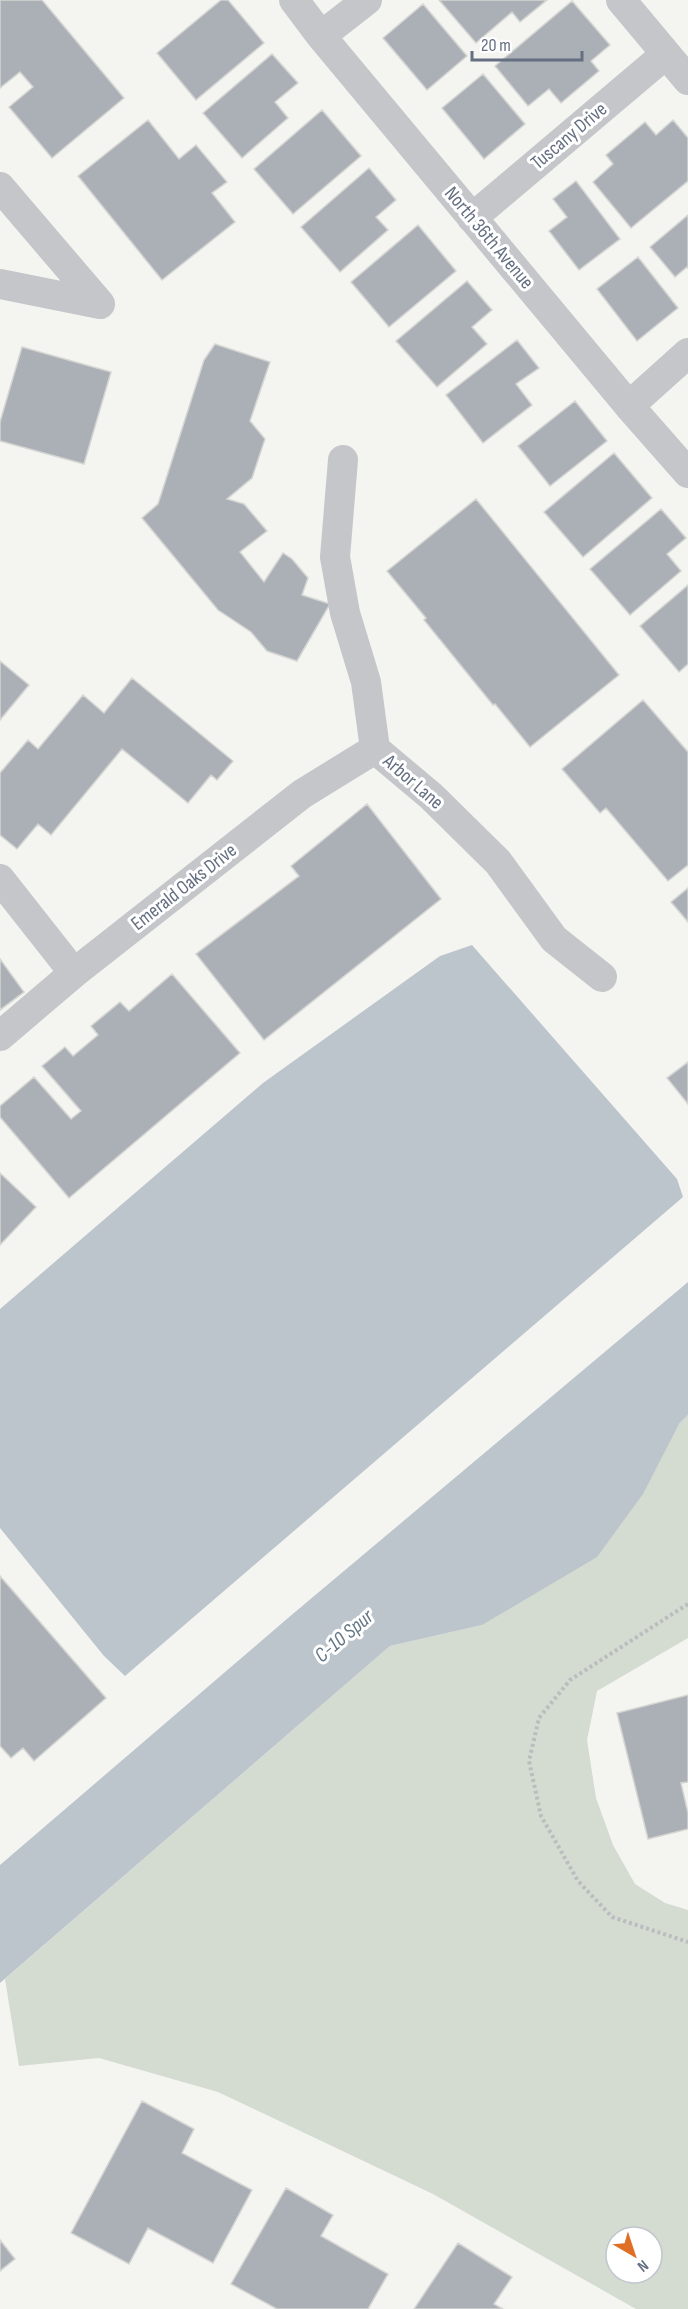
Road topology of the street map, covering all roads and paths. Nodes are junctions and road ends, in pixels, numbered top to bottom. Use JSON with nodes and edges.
{"nodes":[{"id":1,"x":294,"y":0,"type":"edge"},
{"id":2,"x":367,"y":0,"type":"edge"},
{"id":3,"x":621,"y":0,"type":"edge"},
{"id":4,"x":321,"y":36,"type":"junction"},
{"id":5,"x":666,"y":54,"type":"junction"},
{"id":6,"x":688,"y":80,"type":"edge"},
{"id":7,"x":0,"y":187,"type":"edge"},
{"id":8,"x":472,"y":218,"type":"junction"},
{"id":9,"x":0,"y":284,"type":"edge"},
{"id":10,"x":688,"y":353,"type":"edge"},
{"id":11,"x":629,"y":406,"type":"junction"},
{"id":12,"x":343,"y":460,"type":"dead end"},
{"id":13,"x":688,"y":473,"type":"edge"},
{"id":14,"x":375,"y":749,"type":"junction"},
{"id":15,"x":0,"y":879,"type":"edge"},
{"id":16,"x":74,"y":973,"type":"junction"},
{"id":17,"x":602,"y":977,"type":"dead end"},
{"id":18,"x":0,"y":1036,"type":"edge"},
{"id":19,"x":688,"y":1604,"type":"edge"},
{"id":20,"x":688,"y":1942,"type":"edge"}],
"edges":[{"from":1,"to":4,"type":"street","name":"North 36th Avenue"},
{"from":2,"to":4,"type":"street"},
{"from":3,"to":5,"type":"street"},
{"from":4,"to":8,"type":"street","name":"North 36th Avenue"},
{"from":5,"to":6,"type":"street"},
{"from":5,"to":8,"type":"street","name":"Tuscany Drive"},
{"from":7,"to":9,"type":"street"},
{"from":8,"to":11,"type":"street","name":"North 36th Avenue"},
{"from":10,"to":11,"type":"street"},
{"from":11,"to":13,"type":"street","name":"North 36th Avenue"},
{"from":12,"to":14,"type":"street","name":"Arbor Lane"},
{"from":14,"to":16,"type":"street","name":"Emerald Oaks Drive"},
{"from":14,"to":17,"type":"street","name":"Arbor Lane"},
{"from":15,"to":16,"type":"street"},
{"from":16,"to":18,"type":"street","name":"Emerald Oaks Drive"},
{"from":19,"to":20,"type":"path"}]}
